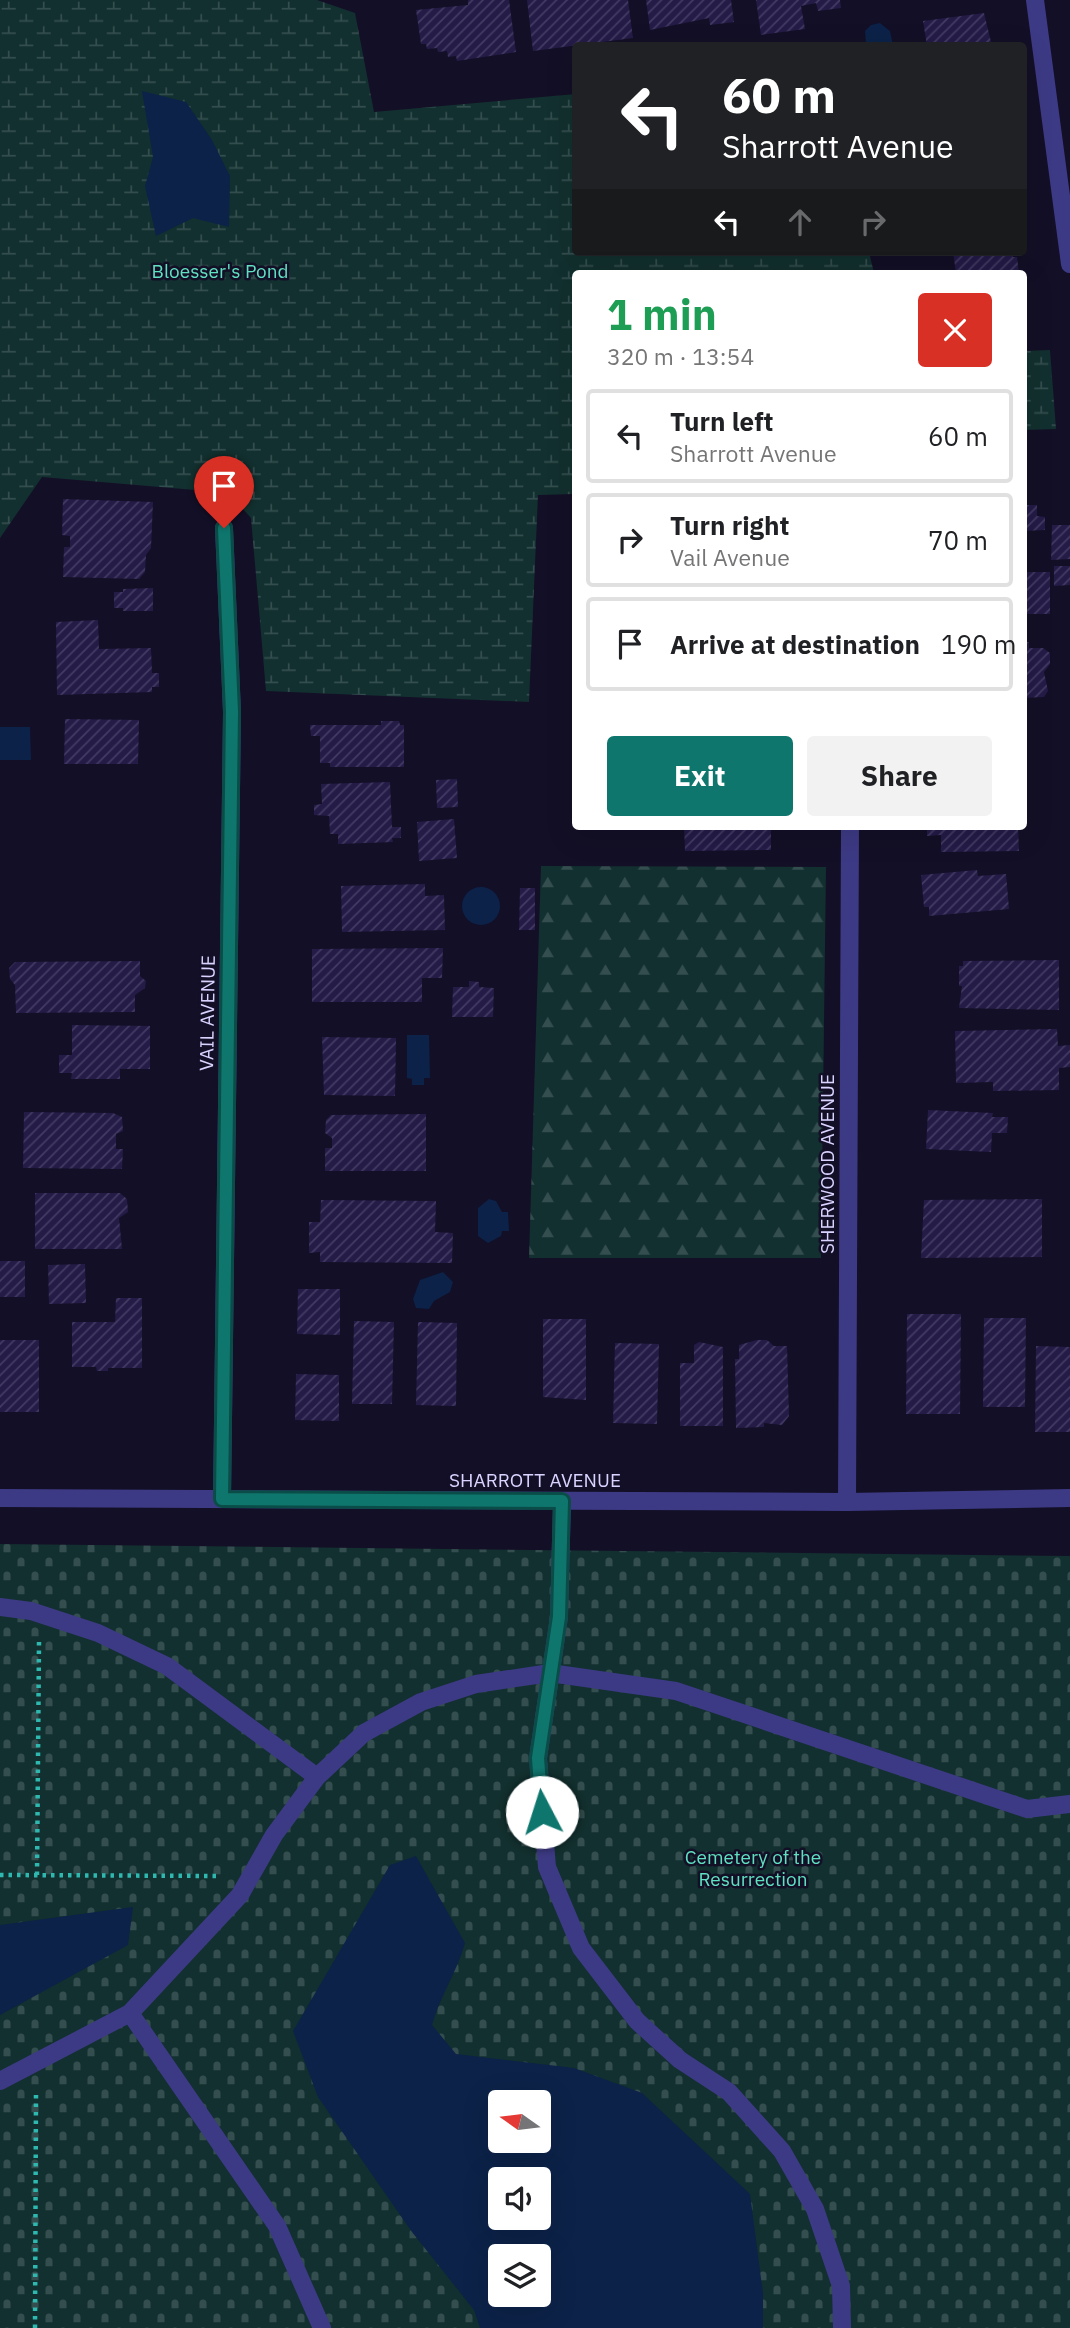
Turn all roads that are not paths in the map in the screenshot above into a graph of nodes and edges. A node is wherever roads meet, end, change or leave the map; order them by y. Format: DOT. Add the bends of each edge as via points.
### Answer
graph roads {
  1 [pos="1035,0"];
  2 [pos="1070,264"];
  3 [pos="224,528"];
  4 [pos="850,830"];
  5 [pos="0,1498"];
  6 [pos="1070,1498"];
  7 [pos="222,1499"];
  8 [pos="562,1501"];
  9 [pos="847,1502"];
  10 [pos="0,1607"];
  11 [pos="550,1673"];
  12 [pos="317,1777"];
  13 [pos="1070,1804"];
  14 [pos="131,2013"];
  15 [pos="0,2081"];
  16 [pos="322,2328"];
  17 [pos="842,2328"];
  1 -- 2 [label="street"];
  3 -- 7 [label="street, VAIL AVENUE" via="232,712"];
  4 -- 9 [label="street, SHERWOOD AVENUE"];
  5 -- 7 [label="street, SHARROTT AVENUE"];
  6 -- 9 [label="street, SHARROTT AVENUE"];
  7 -- 8 [label="street, SHARROTT AVENUE"];
  8 -- 9 [label="street, SHARROTT AVENUE"];
  8 -- 11 [label="street" via="559,1617"];
  10 -- 12 [label="street" via="32,1611 98,1633 167,1667"];
  11 -- 12 [label="street" via="477,1684 421,1702 364,1733"];
  11 -- 13 [label="street" via="676,1691 1027,1809"];
  11 -- 17 [label="street" via="538,1758 547,1867 581,1948 637,2021 680,2060 729,2092 782,2151 819,2222 841,2286"];
  12 -- 14 [label="street" via="274,1835 240,1895"];
  14 -- 15 [label="street"];
  14 -- 16 [label="street" via="277,2226"];
}
